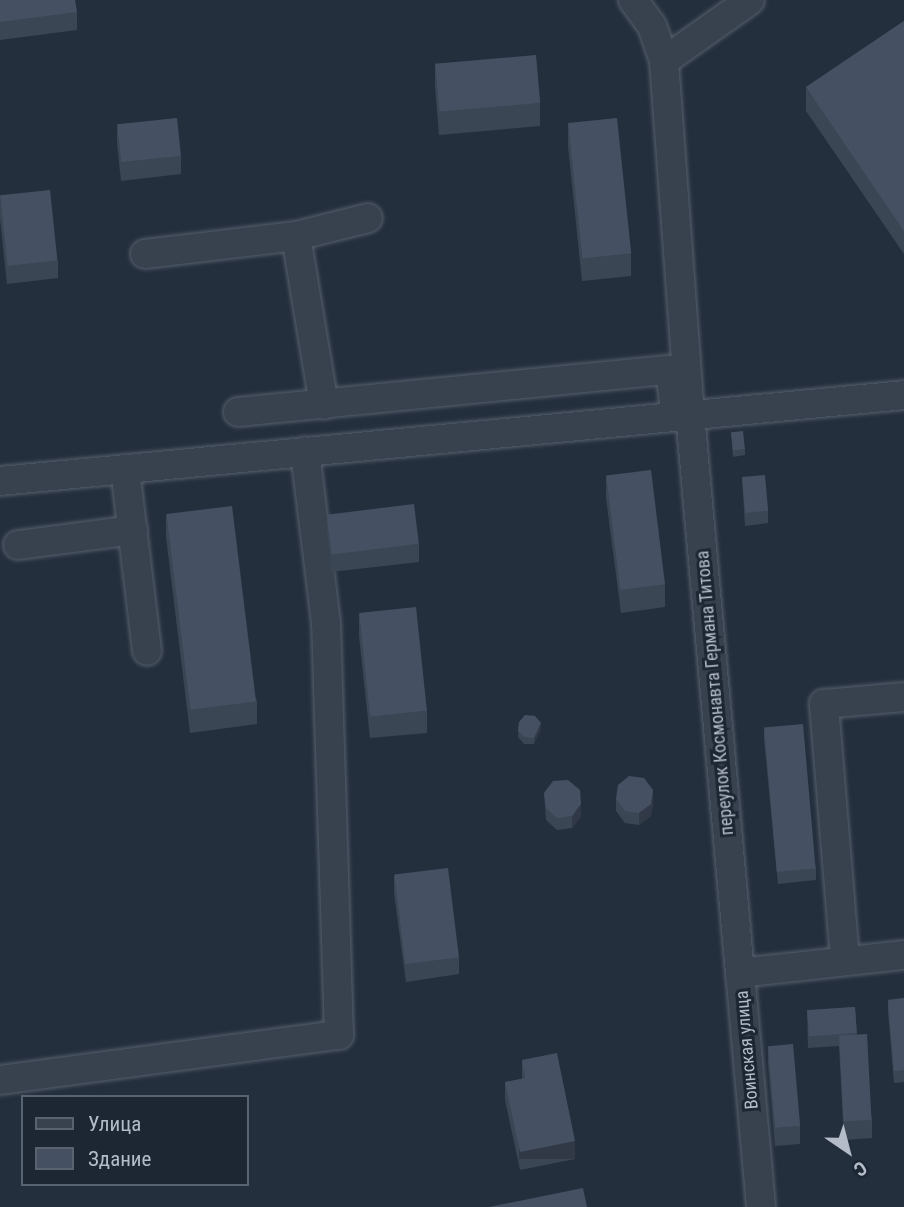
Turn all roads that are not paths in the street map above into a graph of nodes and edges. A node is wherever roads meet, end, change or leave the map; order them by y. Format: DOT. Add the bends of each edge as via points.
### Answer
graph roads {
  1 [pos="633,0"];
  2 [pos="750,0"];
  3 [pos="664,61"];
  4 [pos="368,218"];
  5 [pos="296,236"];
  6 [pos="145,254"];
  7 [pos="904,396"];
  8 [pos="324,405"];
  9 [pos="238,412"];
  10 [pos="682,414"];
  11 [pos="305,451"];
  12 [pos="125,469"];
  13 [pos="0,481"];
  14 [pos="133,530"];
  15 [pos="18,545"];
  16 [pos="147,651"];
  17 [pos="904,697"];
  18 [pos="904,955"];
  19 [pos="845,960"];
  20 [pos="740,973"];
  21 [pos="0,1080"];
  22 [pos="761,1207"];
  1 -- 3 [label="street" via="652,26"];
  2 -- 3 [label="street"];
  3 -- 10 [label="street"];
  4 -- 5 [label="street"];
  5 -- 6 [label="street"];
  5 -- 8 [label="street"];
  7 -- 10 [label="street"];
  8 -- 9 [label="street"];
  8 -- 10 [label="street" via="670,370"];
  10 -- 11 [label="street"];
  10 -- 20 [label="street, переулок Космонавта Германа Титова"];
  11 -- 12 [label="street"];
  11 -- 21 [label="street" via="326,623 339,1035"];
  12 -- 13 [label="street"];
  12 -- 14 [label="street"];
  14 -- 15 [label="street"];
  14 -- 16 [label="street"];
  17 -- 19 [label="street" via="824,704"];
  18 -- 19 [label="street, Воинская улица"];
  19 -- 20 [label="street, Воинская улица"];
  20 -- 22 [label="street, Воинская улица"];
}
